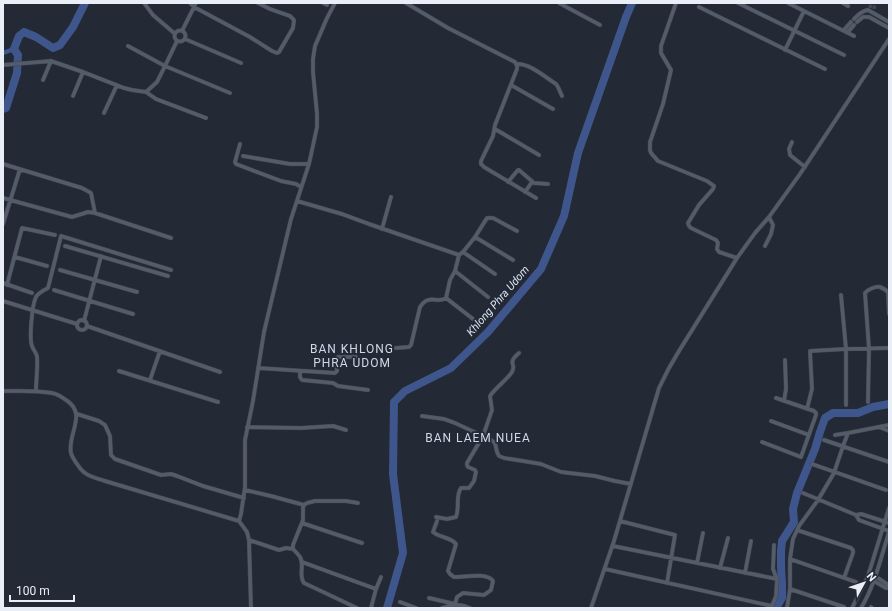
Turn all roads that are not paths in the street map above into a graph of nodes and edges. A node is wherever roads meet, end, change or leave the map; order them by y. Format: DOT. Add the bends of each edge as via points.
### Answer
graph roads {
  1 [pos="144,3"];
  2 [pos="190,3"];
  3 [pos="258,3"];
  4 [pos="336,3"];
  5 [pos="406,3"];
  6 [pos="559,3"];
  7 [pos="676,3"];
  8 [pos="738,3"];
  9 [pos="788,3"];
  10 [pos="843,3"];
  11 [pos="195,5"];
  12 [pos="848,6"];
  13 [pos="699,7"];
  14 [pos="872,10"];
  15 [pos="804,11"];
  16 [pos="870,18"];
  17 [pos="854,22"];
  18 [pos="889,22"];
  19 [pos="600,25"];
  20 [pos="889,28"];
  21 [pos="844,30"];
  22 [pos="182,31"];
  23 [pos="794,31"];
  24 [pos="848,32"];
  25 [pos="174,33"];
  26 [pos="854,36"];
  27 [pos="185,39"];
  28 [pos="889,39"];
  29 [pos="177,41"];
  30 [pos="128,46"];
  31 [pos="785,50"];
  32 [pos="844,55"];
  33 [pos="51,62"];
  34 [pos="241,63"];
  35 [pos="517,64"];
  36 [pos="3,65"];
  37 [pos="166,66"];
  38 [pos="825,69"];
  39 [pos="83,72"];
  40 [pos="43,80"];
  41 [pos="117,85"];
  42 [pos="511,85"];
  43 [pos="146,92"];
  44 [pos="230,94"];
  45 [pos="73,96"];
  46 [pos="562,96"];
  47 [pos="552,109"];
  48 [pos="104,113"];
  49 [pos="206,118"];
  50 [pos="494,129"];
  51 [pos="792,142"];
  52 [pos="240,144"];
  53 [pos="539,155"];
  54 [pos="243,156"];
  55 [pos="3,164"];
  56 [pos="308,164"];
  57 [pos="805,167"];
  58 [pos="20,169"];
  59 [pos="508,182"];
  60 [pos="532,182"];
  61 [pos="548,184"];
  62 [pos="301,187"];
  63 [pos="525,192"];
  64 [pos="3,198"];
  65 [pos="391,198"];
  66 [pos="536,198"];
  67 [pos="10,201"];
  68 [pos="297,201"];
  69 [pos="5,209"];
  70 [pos="95,213"];
  71 [pos="769,217"];
  72 [pos="3,224"];
  73 [pos="382,229"];
  74 [pos="517,231"];
  75 [pos="55,235"];
  76 [pos="475,237"];
  77 [pos="171,238"];
  78 [pos="65,246"];
  79 [pos="765,246"];
  80 [pos="463,252"];
  81 [pos="459,255"];
  82 [pos="101,256"];
  83 [pos="15,257"];
  84 [pos="737,258"];
  85 [pos="513,260"];
  86 [pos="47,266"];
  87 [pos="60,270"];
  88 [pos="171,270"];
  89 [pos="454,271"];
  90 [pos="495,274"];
  91 [pos="168,276"];
  92 [pos="95,280"];
  93 [pos="5,284"];
  94 [pos="54,290"];
  95 [pos="137,292"];
  96 [pos="32,293"];
  97 [pos="888,293"];
  98 [pos="841,295"];
  99 [pos="488,297"];
  100 [pos="446,298"];
  101 [pos="3,301"];
  102 [pos="89,301"];
  103 [pos="33,309"];
  104 [pos="133,314"];
  105 [pos="889,314"];
  106 [pos="473,319"];
  107 [pos="84,321"];
  108 [pos="77,324"];
  109 [pos="87,326"];
  110 [pos="396,348"];
  111 [pos="889,348"];
  112 [pos="846,349"];
  113 [pos="869,349"];
  114 [pos="160,351"];
  115 [pos="519,353"];
  116 [pos="356,357"];
  117 [pos="785,360"];
  118 [pos="258,368"];
  119 [pos="119,371"];
  120 [pos="300,371"];
  121 [pos="220,372"];
  122 [pos="150,380"];
  123 [pos="368,390"];
  124 [pos="3,391"];
  125 [pos="36,391"];
  126 [pos="776,398"];
  127 [pos="784,401"];
  128 [pos="218,402"];
  129 [pos="868,402"];
  130 [pos="846,406"];
  131 [pos="807,409"];
  132 [pos="77,414"];
  133 [pos="422,416"];
  134 [pos="772,421"];
  135 [pos="889,425"];
  136 [pos="247,427"];
  137 [pos="878,427"];
  138 [pos="346,430"];
  139 [pos="889,431"];
  140 [pos="848,433"];
  141 [pos="809,435"];
  142 [pos="835,435"];
  143 [pos="483,436"];
  144 [pos="824,440"];
  145 [pos="762,442"];
  146 [pos="843,446"];
  147 [pos="889,462"];
  148 [pos="812,464"];
  149 [pos="834,472"];
  150 [pos="631,484"];
  151 [pos="245,490"];
  152 [pos="886,490"];
  153 [pos="803,493"];
  154 [pos="244,498"];
  155 [pos="818,500"];
  156 [pos="358,503"];
  157 [pos="304,506"];
  158 [pos="889,508"];
  159 [pos="856,515"];
  160 [pos="620,521"];
  161 [pos="239,522"];
  162 [pos="302,522"];
  163 [pos="884,522"];
  164 [pos="889,523"];
  165 [pos="882,529"];
  166 [pos="797,530"];
  167 [pos="889,531"];
  168 [pos="703,532"];
  169 [pos="728,538"];
  170 [pos="250,540"];
  171 [pos="751,542"];
  172 [pos="362,543"];
  173 [pos="774,545"];
  174 [pos="613,546"];
  175 [pos="293,549"];
  176 [pos="671,558"];
  177 [pos="790,559"];
  178 [pos="302,562"];
  179 [pos="697,563"];
  180 [pos="720,568"];
  181 [pos="605,569"];
  182 [pos="869,572"];
  183 [pos="744,573"];
  184 [pos="875,576"];
  185 [pos="381,577"];
  186 [pos="844,578"];
  187 [pos="868,578"];
  188 [pos="776,579"];
  189 [pos="874,581"];
  190 [pos="856,582"];
  191 [pos="667,583"];
  192 [pos="889,588"];
  193 [pos="376,589"];
  194 [pos="790,589"];
  195 [pos="429,598"];
  196 [pos="400,602"];
  197 [pos="455,604"];
  198 [pos="844,607"];
  199 [pos="251,608"];
  200 [pos="357,608"];
  201 [pos="371,608"];
  202 [pos="416,608"];
  203 [pos="442,608"];
  204 [pos="470,608"];
  205 [pos="591,608"];
  206 [pos="787,608"];
  207 [pos="852,608"];
  208 [pos="860,608"];
  1 -- 25 [label="street"];
  2 -- 11 [label="street"];
  3 -- 11 [label="street" via="294,20 293,28 277,53"];
  4 -- 56 [label="street" via="315,46 313,72 317,127"];
  5 -- 35 [label="street"];
  6 -- 19 [label="street"];
  7 -- 84 [label="street" via="661,46 661,54 671,70 650,142 650,150 658,160 714,186 698,205 688,223 691,228 716,240 719,252"];
  8 -- 23 [label="street"];
  9 -- 15 [label="street"];
  10 -- 12 [label="street"];
  11 -- 22 [label="street"];
  13 -- 31 [label="street"];
  14 -- 16 [label="street"];
  14 -- 17 [label="street" via="859,14"];
  14 -- 18 [label="street"];
  15 -- 21 [label="street"];
  15 -- 23 [label="street"];
  16 -- 17 [label="street" via="863,16"];
  16 -- 20 [label="street"];
  17 -- 21 [label="street"];
  17 -- 24 [label="street"];
  21 -- 24 [label="street"];
  22 -- 25 [label="street"];
  22 -- 27 [label="street"];
  23 -- 31 [label="street"];
  23 -- 32 [label="street"];
  24 -- 26 [label="street"];
  25 -- 29 [label="street" via="174,39"];
  27 -- 29 [label="street"];
  27 -- 34 [label="street"];
  28 -- 57 [label="street"];
  29 -- 37 [label="street"];
  30 -- 37 [label="street"];
  31 -- 38 [label="street"];
  33 -- 36 [label="street"];
  33 -- 39 [label="street"];
  33 -- 40 [label="street"];
  35 -- 42 [label="street"];
  35 -- 46 [label="street" via="534,70 556,84"];
  37 -- 43 [label="street" via="157,82"];
  37 -- 44 [label="street"];
  39 -- 41 [label="street"];
  39 -- 45 [label="street"];
  41 -- 43 [label="street"];
  41 -- 48 [label="street"];
  42 -- 47 [label="street"];
  42 -- 50 [label="street"];
  43 -- 49 [label="street"];
  50 -- 53 [label="street"];
  50 -- 59 [label="street" via="481,164"];
  51 -- 57 [label="street" via="789,148 790,155"];
  52 -- 62 [label="street" via="236,164"];
  54 -- 56 [label="street" via="290,164"];
  55 -- 58 [label="street"];
  56 -- 62 [label="street"];
  57 -- 71 [label="street"];
  58 -- 67 [label="street"];
  58 -- 70 [label="street" via="91,193"];
  59 -- 60 [label="street" via="518,170"];
  59 -- 63 [label="street"];
  60 -- 61 [label="street"];
  60 -- 63 [label="street"];
  62 -- 68 [label="street"];
  63 -- 66 [label="street"];
  64 -- 67 [label="street"];
  65 -- 73 [label="street"];
  67 -- 69 [label="street"];
  67 -- 70 [label="street" via="72,217 88,212"];
  68 -- 73 [label="street"];
  68 -- 118 [label="street" via="264,332"];
  69 -- 72 [label="street"];
  70 -- 77 [label="street"];
  71 -- 79 [label="street" via="773,225"];
  71 -- 84 [label="street"];
  73 -- 81 [label="street"];
  74 -- 76 [label="street" via="489,217"];
  75 -- 83 [label="street" via="22,228"];
  76 -- 80 [label="street"];
  76 -- 85 [label="street"];
  78 -- 82 [label="street"];
  80 -- 81 [label="street"];
  80 -- 90 [label="street"];
  81 -- 89 [label="street"];
  82 -- 91 [label="street"];
  82 -- 92 [label="street"];
  83 -- 86 [label="street"];
  83 -- 93 [label="street"];
  84 -- 150 [label="street" via="659,388"];
  87 -- 92 [label="street"];
  88 -- 103 [label="street" via="61,236 48,288 36,298"];
  89 -- 99 [label="street"];
  89 -- 100 [label="street"];
  92 -- 95 [label="street"];
  92 -- 102 [label="street"];
  93 -- 96 [label="street"];
  94 -- 102 [label="street"];
  97 -- 105 [label="street"];
  97 -- 113 [label="street" via="879,287 865,292"];
  98 -- 112 [label="street"];
  100 -- 106 [label="street"];
  100 -- 110 [label="street" via="429,299 424,302 420,307 411,345"];
  101 -- 103 [label="street"];
  102 -- 104 [label="street"];
  102 -- 107 [label="street"];
  103 -- 108 [label="street"];
  103 -- 125 [label="street" via="31,343 37,357"];
  107 -- 108 [label="street"];
  107 -- 109 [label="street"];
  108 -- 109 [label="street" via="80,330"];
  109 -- 114 [label="street"];
  111 -- 113 [label="street"];
  112 -- 113 [label="street"];
  112 -- 130 [label="street"];
  112 -- 131 [label="street" via="810,351 812,389"];
  113 -- 129 [label="street"];
  114 -- 121 [label="street"];
  114 -- 122 [label="street"];
  115 -- 143 [label="street" via="512,359 512,371 490,396 492,410"];
  116 -- 120 [label="street" via="338,357 335,373"];
  117 -- 127 [label="street"];
  118 -- 120 [label="street"];
  118 -- 136 [label="street"];
  119 -- 122 [label="street"];
  120 -- 123 [label="street" via="302,380"];
  122 -- 128 [label="street"];
  124 -- 125 [label="street"];
  125 -- 132 [label="street" via="61,396 75,408"];
  126 -- 127 [label="street"];
  127 -- 131 [label="street"];
  131 -- 141 [label="street" via="816,413"];
  132 -- 154 [label="street" via="105,425 110,436 111,455 115,459"];
  132 -- 161 [label="street" via="71,452 76,464 85,473"];
  133 -- 143 [label="street" via="456,423"];
  134 -- 141 [label="street"];
  135 -- 137 [label="street"];
  136 -- 138 [label="street" via="333,426"];
  136 -- 151 [label="street"];
  137 -- 139 [label="street"];
  137 -- 140 [label="street"];
  140 -- 142 [label="street"];
  140 -- 146 [label="street"];
  141 -- 145 [label="street" via="802,456"];
  143 -- 150 [label="street" via="495,442 499,456 504,458 541,464 561,472"];
  143 -- 197 [label="street" via="467,463 468,467 476,470 476,474 469,488 461,488 458,493 457,515 437,519 433,532 456,544 448,571 450,574 454,577 485,576 493,582 491,590 484,595 463,593 457,597"];
  144 -- 146 [label="street"];
  146 -- 147 [label="street"];
  146 -- 149 [label="street"];
  148 -- 149 [label="street"];
  149 -- 152 [label="street"];
  149 -- 155 [label="street"];
  150 -- 160 [label="street"];
  151 -- 154 [label="street"];
  151 -- 157 [label="street"];
  153 -- 155 [label="street"];
  154 -- 161 [label="street"];
  155 -- 159 [label="street"];
  155 -- 166 [label="street"];
  156 -- 157 [label="street" via="315,501"];
  157 -- 162 [label="street"];
  158 -- 163 [label="street"];
  159 -- 163 [label="street" via="861,514"];
  159 -- 165 [label="street" via="859,520"];
  160 -- 174 [label="street"];
  160 -- 176 [label="street" via="675,535"];
  161 -- 170 [label="street"];
  162 -- 172 [label="street"];
  162 -- 175 [label="street"];
  163 -- 164 [label="street"];
  163 -- 165 [label="street"];
  165 -- 167 [label="street"];
  165 -- 182 [label="street"];
  166 -- 177 [label="street"];
  166 -- 186 [label="street" via="853,550"];
  167 -- 184 [label="street"];
  168 -- 179 [label="street"];
  169 -- 180 [label="street"];
  170 -- 175 [label="street" via="279,550"];
  170 -- 199 [label="street"];
  171 -- 183 [label="street"];
  173 -- 188 [label="street" via="773,569"];
  174 -- 176 [label="street"];
  174 -- 181 [label="street"];
  175 -- 178 [label="street" via="299,554"];
  176 -- 179 [label="street"];
  176 -- 191 [label="street"];
  177 -- 186 [label="street"];
  177 -- 194 [label="street"];
  178 -- 193 [label="street"];
  178 -- 200 [label="street" via="301,579 304,583"];
  179 -- 180 [label="street"];
  180 -- 183 [label="street"];
  181 -- 191 [label="street"];
  181 -- 205 [label="street"];
  182 -- 184 [label="street"];
  182 -- 187 [label="street"];
  183 -- 188 [label="street"];
  184 -- 189 [label="street"];
  184 -- 192 [label="street"];
  185 -- 193 [label="street"];
  186 -- 190 [label="street"];
  187 -- 189 [label="street"];
  187 -- 207 [label="street"];
  188 -- 191 [label="street" via="776,596 772,606"];
  189 -- 192 [label="street"];
  189 -- 208 [label="street"];
  193 -- 201 [label="street"];
  194 -- 198 [label="street"];
  194 -- 206 [label="street"];
  195 -- 197 [label="street"];
  196 -- 202 [label="street"];
  197 -- 203 [label="street"];
  197 -- 204 [label="street"];
}
